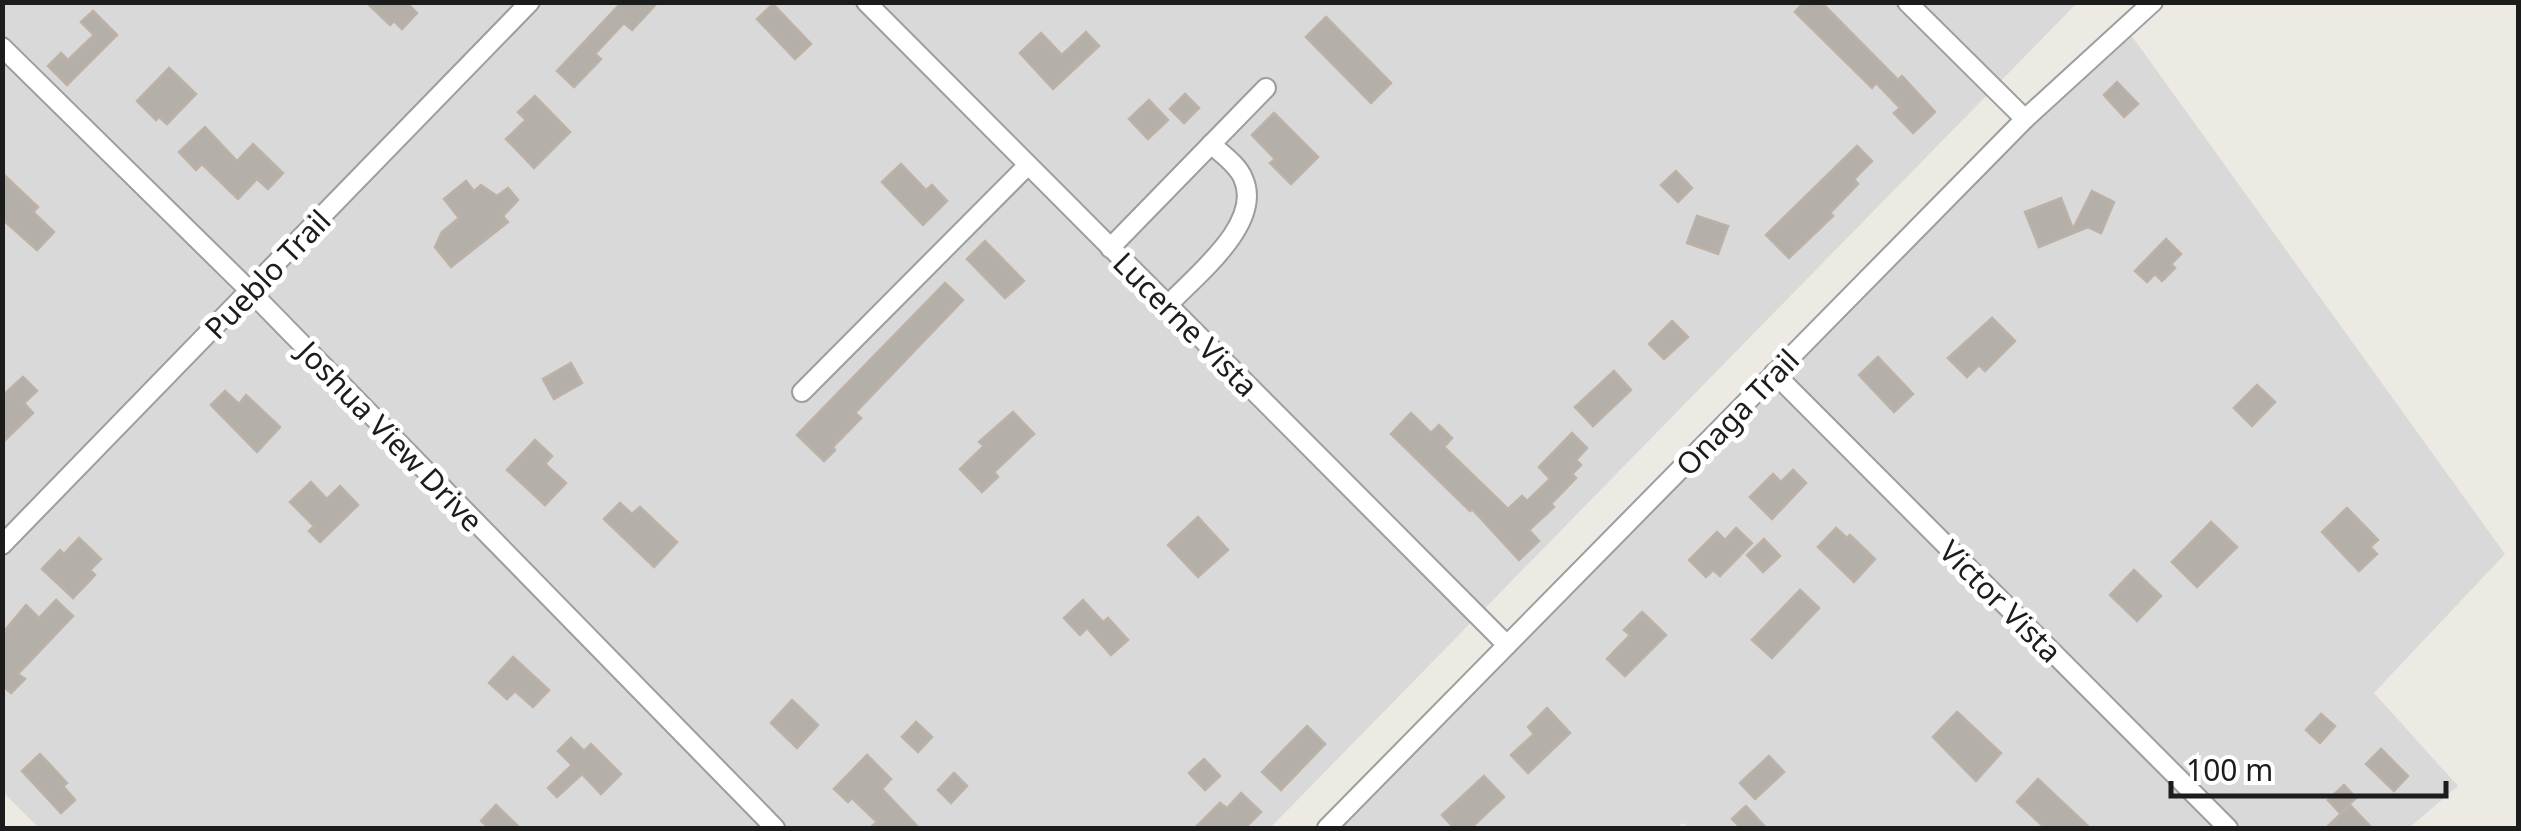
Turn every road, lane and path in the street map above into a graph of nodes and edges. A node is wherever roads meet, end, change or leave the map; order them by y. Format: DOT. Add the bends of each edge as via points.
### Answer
graph roads {
  1 [pos="530,2"];
  2 [pos="866,2"];
  3 [pos="1907,2"];
  4 [pos="2153,2"];
  5 [pos="2,48"];
  6 [pos="1266,88"];
  7 [pos="2025,119"];
  8 [pos="1212,144"];
  9 [pos="1028,165"];
  10 [pos="1110,248"];
  11 [pos="250,292"];
  12 [pos="1168,306"];
  13 [pos="1774,374"];
  14 [pos="802,392"];
  15 [pos="2,545"];
  16 [pos="1508,645"];
  17 [pos="775,828"];
  18 [pos="1327,828"];
  19 [pos="2228,828"];
  1 -- 11 [label="street, Pueblo Trail"];
  2 -- 9 [label="street, Lucerne Vista"];
  3 -- 7 [label="street"];
  4 -- 7 [label="street, Onaga Trail"];
  5 -- 11 [label="street, Joshua View Drive"];
  6 -- 8 [label="street"];
  7 -- 13 [label="street, Onaga Trail"];
  8 -- 10 [label="street"];
  8 -- 12 [label="street" via="1242,175 1250,198 1242,226"];
  9 -- 10 [label="street, Lucerne Vista"];
  9 -- 14 [label="street"];
  10 -- 12 [label="street, Lucerne Vista"];
  11 -- 15 [label="street, Pueblo Trail"];
  11 -- 17 [label="street, Joshua View Drive"];
  12 -- 16 [label="street, Lucerne Vista"];
  13 -- 16 [label="street, Onaga Trail"];
  13 -- 19 [label="street, Victor Vista"];
  16 -- 18 [label="street, Onaga Trail"];
}
